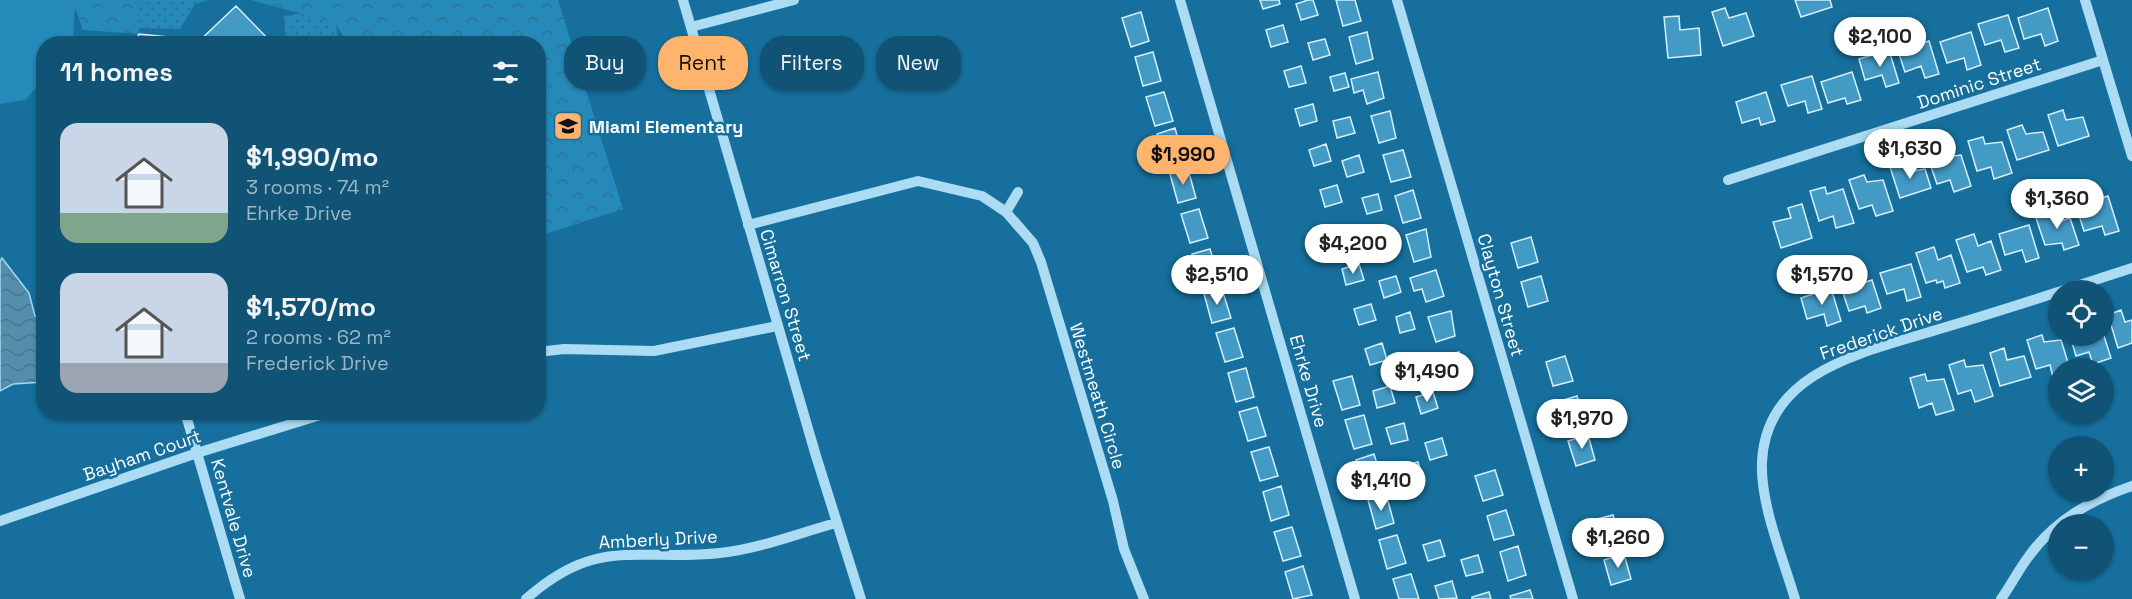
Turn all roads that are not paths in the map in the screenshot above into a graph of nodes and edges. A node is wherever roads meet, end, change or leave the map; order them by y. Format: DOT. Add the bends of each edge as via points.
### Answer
graph roads {
  1 [pos="683,0"];
  2 [pos="794,0"];
  3 [pos="1180,0"];
  4 [pos="1397,0"];
  5 [pos="2085,0"];
  6 [pos="691,27"];
  7 [pos="2103,60"];
  8 [pos="2132,156"];
  9 [pos="1728,180"];
  10 [pos="1018,192"];
  11 [pos="1006,212"];
  12 [pos="748,225"];
  13 [pos="2132,268"];
  14 [pos="2094,280"];
  15 [pos="2048,294"];
  16 [pos="777,326"];
  17 [pos="546,351"];
  18 [pos="187,420"];
  19 [pos="304,420"];
  20 [pos="197,453"];
  21 [pos="2132,486"];
  22 [pos="0,521"];
  23 [pos="836,523"];
  24 [pos="240,599"];
  25 [pos="526,599"];
  26 [pos="861,599"];
  27 [pos="1144,599"];
  28 [pos="1355,599"];
  29 [pos="1573,599"];
  30 [pos="1795,599"];
  31 [pos="2001,599"];
  1 -- 6 [label="street, Cimarron Street"];
  2 -- 6 [label="street"];
  3 -- 28 [label="street, Ehrke Drive"];
  4 -- 29 [label="street, Clayton Street"];
  5 -- 7 [label="street"];
  6 -- 12 [label="street, Cimarron Street"];
  7 -- 8 [label="street"];
  7 -- 9 [label="street, Dominic Street"];
  10 -- 11 [label="street"];
  11 -- 12 [label="street, Westmeath Circle" via="982,196 918,181"];
  11 -- 27 [label="street, Westmeath Circle" via="1033,243 1041,262 1125,549"];
  12 -- 16 [label="street, Cimarron Street"];
  13 -- 14 [label="street, Frederick Drive"];
  15 -- 30 [label="street, Frederick Drive" via="1842,360 1804,382 1785,400 1769,429 1762,477"];
  16 -- 17 [label="street" via="654,351"];
  16 -- 23 [label="street, Cimarron Street"];
  18 -- 20 [label="street, Kentvale Drive"];
  19 -- 20 [label="street, Bayham Court"];
  20 -- 22 [label="street, Bayham Court"];
  20 -- 24 [label="street, Kentvale Drive"];
  21 -- 31 [label="street" via="2083,506 2052,530 2029,555"];
  23 -- 25 [label="street, Amberly Drive" via="724,553 596,558 564,570"];
  23 -- 26 [label="street, Cimarron Street"];
}
